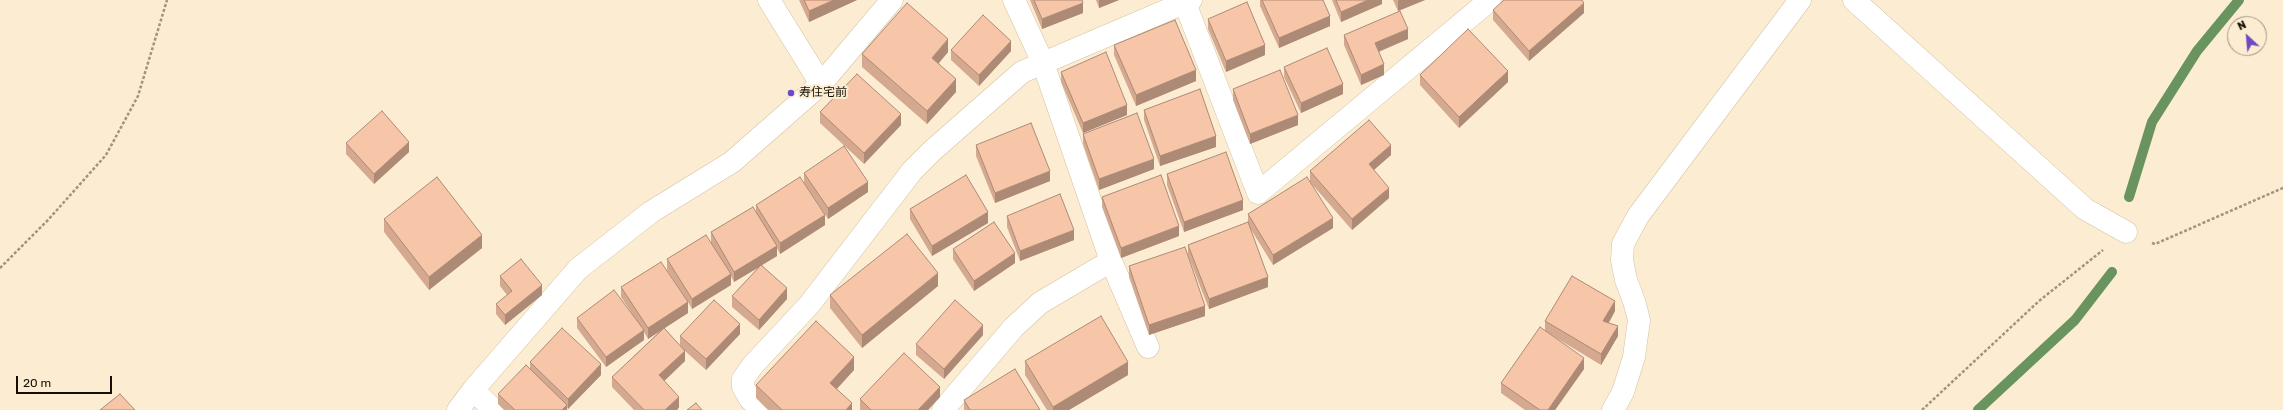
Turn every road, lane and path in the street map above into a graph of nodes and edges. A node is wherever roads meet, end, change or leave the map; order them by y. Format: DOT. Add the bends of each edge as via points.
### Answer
graph roads {
  1 [pos="167,0"];
  2 [pos="770,0"];
  3 [pos="892,0"];
  4 [pos="1014,0"];
  5 [pos="1490,0"];
  6 [pos="1800,0"];
  7 [pos="1854,0"];
  8 [pos="1188,1"];
  9 [pos="1043,63"];
  10 [pos="821,84"];
  11 [pos="2283,188"];
  12 [pos="2126,232"];
  13 [pos="1111,261"];
  14 [pos="0,268"];
  15 [pos="1148,347"];
  16 [pos="473,390"];
  17 [pos="458,410"];
  18 [pos="494,410"];
  19 [pos="762,410"];
  20 [pos="943,410"];
  21 [pos="1613,410"];
  22 [pos="1922,410"];
  1 -- 14 [label="path" via="138,96 106,155 48,220"];
  2 -- 10 [label="street"];
  3 -- 10 [label="street"];
  4 -- 9 [label="street"];
  5 -- 8 [label="street" via="1258,193"];
  6 -- 21 [label="street" via="1638,216 1623,244 1622,260 1626,280 1639,320 1634,357 1623,392"];
  7 -- 12 [label="street" via="2085,209"];
  8 -- 9 [label="street"];
  9 -- 13 [label="street"];
  9 -- 19 [label="street" via="1022,72 912,171 813,300 753,365 743,379 744,387 750,399"];
  10 -- 16 [label="street" via="732,162 651,212 578,269"];
  11 -- 12 [label="path" via="2155,244"];
  12 -- 22 [label="path" via="2039,301"];
  13 -- 15 [label="street"];
  13 -- 20 [label="street" via="1040,303 1014,327"];
  16 -- 17 [label="street"];
  16 -- 18 [label="street"];
}
